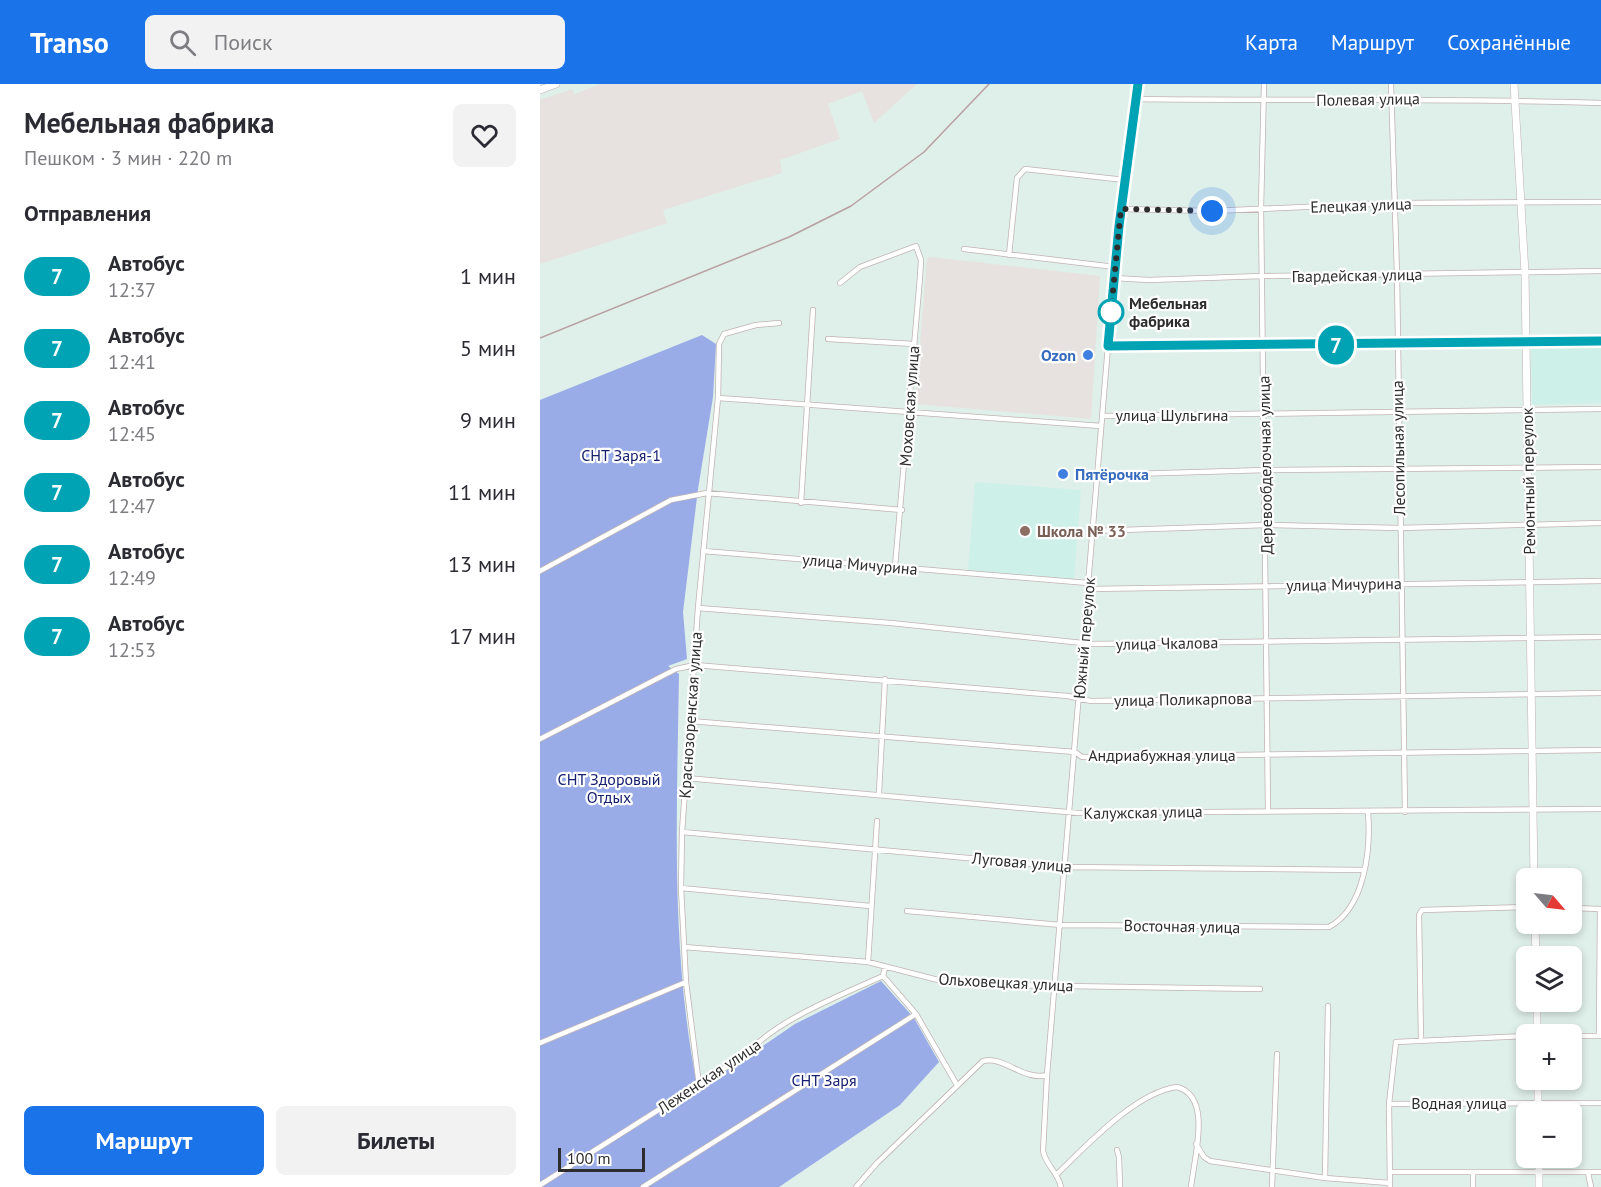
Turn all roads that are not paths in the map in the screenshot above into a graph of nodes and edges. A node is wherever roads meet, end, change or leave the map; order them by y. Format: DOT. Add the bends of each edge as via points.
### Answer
graph roads {
  1 [pos="556,84"];
  2 [pos="1137,84"];
  3 [pos="1264,84"];
  4 [pos="1391,84"];
  5 [pos="1514,84"];
  6 [pos="540,90"];
  7 [pos="1392,98"];
  8 [pos="1136,99"];
  9 [pos="1516,100"];
  10 [pos="1264,101"];
  11 [pos="1601,103"];
  12 [pos="1125,180"];
  13 [pos="1601,202"];
  14 [pos="1395,203"];
  15 [pos="1521,203"];
  16 [pos="1261,208"];
  17 [pos="1121,209"];
  18 [pos="964,249"];
  19 [pos="1009,255"];
  20 [pos="1115,267"];
  21 [pos="1601,271"];
  22 [pos="1525,273"];
  23 [pos="1397,274"];
  24 [pos="1262,276"];
  25 [pos="1114,278"];
  26 [pos="840,283"];
  27 [pos="813,310"];
  28 [pos="779,323"];
  29 [pos="828,339"];
  30 [pos="1601,341"];
  31 [pos="1525,342"];
  32 [pos="914,344"];
  33 [pos="1397,344"];
  34 [pos="1108,346"];
  35 [pos="1263,346"];
  36 [pos="718,398"];
  37 [pos="806,406"];
  38 [pos="1601,408"];
  39 [pos="1527,410"];
  40 [pos="909,413"];
  41 [pos="1398,413"];
  42 [pos="1264,415"];
  43 [pos="1102,416"];
  44 [pos="1101,426"];
  45 [pos="1601,467"];
  46 [pos="1529,469"];
  47 [pos="1266,470"];
  48 [pos="1398,470"];
  49 [pos="1098,475"];
  50 [pos="707,493"];
  51 [pos="801,503"];
  52 [pos="902,510"];
  53 [pos="1601,523"];
  54 [pos="1529,524"];
  55 [pos="1266,525"];
  56 [pos="1399,528"];
  57 [pos="1093,531"];
  58 [pos="703,551"];
  59 [pos="895,567"];
  60 [pos="540,571"];
  61 [pos="1601,580"];
  62 [pos="1529,581"];
  63 [pos="1401,583"];
  64 [pos="1266,585"];
  65 [pos="1088,586"];
  66 [pos="698,608"];
  67 [pos="1601,637"];
  68 [pos="1530,638"];
  69 [pos="1402,640"];
  70 [pos="1083,641"];
  71 [pos="1268,642"];
  72 [pos="695,665"];
  73 [pos="885,679"];
  74 [pos="1601,693"];
  75 [pos="1530,695"];
  76 [pos="1404,696"];
  77 [pos="1269,698"];
  78 [pos="1079,699"];
  79 [pos="690,721"];
  80 [pos="883,737"];
  81 [pos="540,740"];
  82 [pos="1601,750"];
  83 [pos="1531,751"];
  84 [pos="1075,752"];
  85 [pos="1406,753"];
  86 [pos="1268,754"];
  87 [pos="686,778"];
  88 [pos="879,793"];
  89 [pos="1601,809"];
  90 [pos="1268,810"];
  91 [pos="1532,810"];
  92 [pos="1070,812"];
  93 [pos="1368,812"];
  94 [pos="1405,812"];
  95 [pos="877,821"];
  96 [pos="682,832"];
  97 [pos="875,849"];
  98 [pos="1066,867"];
  99 [pos="1534,868"];
  100 [pos="1363,870"];
  101 [pos="681,888"];
  102 [pos="870,906"];
  103 [pos="1516,907"];
  104 [pos="1582,908"];
  105 [pos="1601,909"];
  106 [pos="906,911"];
  107 [pos="1061,925"];
  108 [pos="684,947"];
  109 [pos="868,962"];
  110 [pos="885,967"];
  111 [pos="883,976"];
  112 [pos="686,982"];
  113 [pos="1056,986"];
  114 [pos="1260,989"];
  115 [pos="1328,1006"];
  116 [pos="916,1014"];
  117 [pos="1516,1036"];
  118 [pos="1582,1036"];
  119 [pos="1600,1036"];
  120 [pos="1421,1040"];
  121 [pos="540,1043"];
  122 [pos="1277,1054"];
  123 [pos="1047,1075"];
  124 [pos="699,1085"];
  125 [pos="957,1085"];
  126 [pos="1516,1103"];
  127 [pos="1582,1103"];
  128 [pos="1601,1103"];
  129 [pos="1389,1104"];
  130 [pos="1196,1143"];
  131 [pos="1117,1150"];
  132 [pos="1539,1168"];
  133 [pos="1273,1170"];
  134 [pos="1390,1172"];
  135 [pos="1601,1172"];
  136 [pos="1473,1173"];
  137 [pos="1587,1173"];
  138 [pos="1057,1174"];
  139 [pos="1539,1174"];
  140 [pos="1325,1178"];
  141 [pos="540,1185"];
  142 [pos="1390,1185"];
  143 [pos="643,1187"];
  144 [pos="856,1187"];
  145 [pos="1061,1187"];
  146 [pos="1120,1187"];
  147 [pos="1191,1187"];
  148 [pos="1272,1187"];
  149 [pos="1473,1187"];
  150 [pos="1539,1187"];
  151 [pos="1591,1187"];
  1 -- 6 [label="main road"];
  2 -- 8 [label="main road, Южный переулок"];
  3 -- 10 [label="street, Деревообделочная улица"];
  4 -- 7 [label="street, Лесопильная улица"];
  5 -- 9 [label="main road, Ремонтный переулок"];
  7 -- 9 [label="street, Полевая улица"];
  7 -- 10 [label="street, Полевая улица"];
  7 -- 14 [label="street, Лесопильная улица"];
  8 -- 10 [label="street, Полевая улица"];
  8 -- 12 [label="main road, Южный переулок"];
  9 -- 11 [label="street, Полевая улица"];
  9 -- 15 [label="main road, Ремонтный переулок"];
  10 -- 16 [label="street, Деревообделочная улица"];
  12 -- 17 [label="main road, Южный переулок"];
  12 -- 19 [label="street" via="1025,169 1017,177"];
  13 -- 15 [label="street, Елецкая улица"];
  14 -- 15 [label="street, Елецкая улица"];
  14 -- 16 [label="street, Елецкая улица"];
  14 -- 23 [label="street, Лесопильная улица"];
  15 -- 22 [label="main road, Ремонтный переулок"];
  16 -- 17 [label="street, Елецкая улица" via="1163,212"];
  16 -- 24 [label="street, Деревообделочная улица"];
  17 -- 20 [label="main road, Южный переулок"];
  18 -- 19 [label="street"];
  19 -- 20 [label="street"];
  20 -- 25 [label="main road, Южный переулок"];
  21 -- 22 [label="street, Гвардейская улица"];
  22 -- 23 [label="street, Гвардейская улица"];
  22 -- 31 [label="main road, Ремонтный переулок"];
  23 -- 24 [label="street, Гвардейская улица"];
  23 -- 33 [label="street, Лесопильная улица"];
  24 -- 25 [label="street, Гвардейская улица"];
  24 -- 35 [label="street, Деревообделочная улица"];
  25 -- 34 [label="main road, Южный переулок"];
  26 -- 32 [label="street, Моховская улица" via="860,267 916,246 921,260"];
  27 -- 37 [label="street"];
  28 -- 36 [label="street, Краснозоренская улица" via="724,334 719,344"];
  29 -- 32 [label="street"];
  30 -- 31 [label="main road"];
  31 -- 33 [label="main road"];
  31 -- 39 [label="main road, Ремонтный переулок"];
  32 -- 40 [label="street, Моховская улица"];
  33 -- 35 [label="main road"];
  33 -- 41 [label="street, Лесопильная улица"];
  34 -- 35 [label="main road"];
  34 -- 43 [label="street, Южный переулок"];
  35 -- 42 [label="street, Деревообделочная улица"];
  36 -- 37 [label="street, улица Шульгина"];
  36 -- 50 [label="street, Краснозоренская улица"];
  37 -- 40 [label="street, улица Шульгина"];
  37 -- 51 [label="street"];
  38 -- 39 [label="street, улица Шульгина"];
  39 -- 41 [label="street, улица Шульгина"];
  39 -- 46 [label="main road, Ремонтный переулок"];
  40 -- 44 [label="street, улица Шульгина"];
  40 -- 52 [label="street, Моховская улица"];
  41 -- 42 [label="street, улица Шульгина"];
  41 -- 48 [label="street, Лесопильная улица"];
  42 -- 43 [label="street, улица Шульгина"];
  42 -- 47 [label="street, Деревообделочная улица"];
  43 -- 44 [label="street, Южный переулок"];
  44 -- 49 [label="street, Южный переулок"];
  45 -- 46 [label="street"];
  46 -- 48 [label="street"];
  46 -- 54 [label="main road, Ремонтный переулок"];
  47 -- 48 [label="street"];
  47 -- 49 [label="street"];
  47 -- 55 [label="street, Деревообделочная улица"];
  48 -- 56 [label="street, Лесопильная улица"];
  49 -- 57 [label="street, Южный переулок"];
  50 -- 51 [label="street"];
  50 -- 58 [label="street, Краснозоренская улица"];
  50 -- 60 [label="street" via="671,500"];
  51 -- 52 [label="street"];
  52 -- 59 [label="street, Моховская улица"];
  53 -- 54 [label="street"];
  54 -- 56 [label="street"];
  54 -- 62 [label="main road, Ремонтный переулок"];
  55 -- 56 [label="street"];
  55 -- 57 [label="street"];
  55 -- 64 [label="street, Деревообделочная улица"];
  56 -- 63 [label="street, Лесопильная улица"];
  57 -- 65 [label="street, Южный переулок"];
  58 -- 59 [label="street, улица Мичурина"];
  58 -- 66 [label="street, Краснозоренская улица"];
  59 -- 65 [label="street, улица Мичурина"];
  61 -- 62 [label="street, улица Мичурина"];
  62 -- 63 [label="street, улица Мичурина"];
  62 -- 68 [label="main road, Ремонтный переулок"];
  63 -- 64 [label="street, улица Мичурина"];
  63 -- 69 [label="street, Лесопильная улица"];
  64 -- 65 [label="street, улица Мичурина"];
  64 -- 71 [label="street, Деревообделочная улица"];
  65 -- 70 [label="street, Южный переулок"];
  66 -- 70 [label="street, улица Чкалова"];
  66 -- 72 [label="street, Краснозоренская улица"];
  67 -- 68 [label="street, улица Чкалова"];
  68 -- 69 [label="street, улица Чкалова"];
  68 -- 75 [label="main road, Ремонтный переулок"];
  69 -- 71 [label="street, улица Чкалова"];
  69 -- 76 [label="street, Лесопильная улица"];
  70 -- 71 [label="street, улица Чкалова"];
  70 -- 78 [label="street, Южный переулок"];
  71 -- 77 [label="street, Деревообделочная улица"];
  72 -- 73 [label="street, улица Поликарпова"];
  72 -- 79 [label="street, Краснозоренская улица"];
  72 -- 81 [label="street" via="676,669"];
  73 -- 78 [label="street, улица Поликарпова"];
  73 -- 80 [label="street"];
  74 -- 75 [label="street, улица Поликарпова"];
  75 -- 76 [label="street, улица Поликарпова"];
  75 -- 83 [label="main road, Ремонтный переулок"];
  76 -- 77 [label="street, улица Поликарпова"];
  76 -- 85 [label="street, Лесопильная улица"];
  77 -- 78 [label="street, улица Поликарпова"];
  77 -- 86 [label="street, Деревообделочная улица"];
  78 -- 84 [label="street, Южный переулок"];
  79 -- 80 [label="street, Андриабужная улица"];
  79 -- 87 [label="street, Краснозоренская улица"];
  80 -- 84 [label="street, Андриабужная улица"];
  80 -- 88 [label="street"];
  82 -- 83 [label="street, Андриабужная улица"];
  83 -- 85 [label="street, Андриабужная улица"];
  83 -- 91 [label="main road, Ремонтный переулок"];
  84 -- 86 [label="street, Андриабужная улица" via="1082,757"];
  84 -- 92 [label="street, Южный переулок"];
  85 -- 86 [label="street, Андриабужная улица"];
  85 -- 94 [label="street, Лесопильная улица"];
  86 -- 90 [label="street, Деревообделочная улица"];
  87 -- 88 [label="street, Калужская улица"];
  87 -- 96 [label="street, Краснозоренская улица"];
  88 -- 92 [label="street, Калужская улица"];
  89 -- 91 [label="street, Калужская улица"];
  90 -- 92 [label="street, Калужская улица"];
  90 -- 93 [label="street, Калужская улица"];
  91 -- 94 [label="street, Калужская улица"];
  91 -- 99 [label="main road, Ремонтный переулок"];
  92 -- 98 [label="street, Южный переулок"];
  93 -- 94 [label="street, Калужская улица"];
  93 -- 100 [label="street, Восточная улица" via="1370,828"];
  95 -- 97 [label="street"];
  96 -- 97 [label="street, Луговая улица"];
  96 -- 101 [label="street, Краснозоренская улица"];
  97 -- 98 [label="street, Луговая улица"];
  97 -- 102 [label="street"];
  98 -- 100 [label="street, Луговая улица"];
  98 -- 107 [label="street, Южный переулок"];
  100 -- 107 [label="street, Восточная улица" via="1359,894 1340,921 1329,927"];
  101 -- 102 [label="street"];
  101 -- 108 [label="street, Краснозоренская улица"];
  102 -- 109 [label="street"];
  103 -- 120 [label="street" via="1422,910"];
  104 -- 105 [label="street"];
  105 -- 119 [label="street"];
  106 -- 107 [label="street, Восточная улица"];
  107 -- 113 [label="street, Южный переулок"];
  108 -- 109 [label="street, Ольховецкая улица"];
  108 -- 112 [label="street, Краснозоренская улица"];
  109 -- 110 [label="street, Ольховецкая улица"];
  110 -- 111 [label="street"];
  110 -- 113 [label="street, Ольховецкая улица" via="938,980"];
  111 -- 116 [label="street"];
  111 -- 124 [label="street, Леженская улица" via="815,1007 756,1043 745,1055"];
  112 -- 121 [label="street"];
  112 -- 124 [label="street, Краснозоренская улица"];
  113 -- 114 [label="street, Ольховецкая улица"];
  113 -- 123 [label="street, Южный переулок"];
  115 -- 140 [label="street"];
  116 -- 125 [label="street"];
  116 -- 143 [label="street"];
  117 -- 120 [label="street"];
  118 -- 119 [label="street"];
  120 -- 129 [label="street" via="1396,1042"];
  122 -- 133 [label="street"];
  123 -- 125 [label="street" via="1032,1077 992,1059 983,1061"];
  123 -- 138 [label="street, Южный переулок" via="1043,1151 1046,1162"];
  124 -- 141 [label="street, Леженская улица"];
  125 -- 144 [label="street"];
  126 -- 129 [label="street, Водная улица"];
  127 -- 128 [label="street, Водная улица"];
  129 -- 134 [label="street"];
  130 -- 133 [label="street" via="1210,1161"];
  130 -- 138 [label="street" via="1198,1105 1192,1094 1177,1087 1160,1091 1113,1120"];
  130 -- 147 [label="street"];
  131 -- 146 [label="street"];
  132 -- 139 [label="main road"];
  133 -- 140 [label="street"];
  133 -- 148 [label="street"];
  134 -- 136 [label="street"];
  134 -- 142 [label="street"];
  135 -- 137 [label="street"];
  136 -- 139 [label="street"];
  136 -- 149 [label="street"];
  137 -- 139 [label="street"];
  137 -- 151 [label="street"];
  138 -- 145 [label="street, Южный переулок"];
  139 -- 150 [label="main road"];
  140 -- 142 [label="street"];
}
